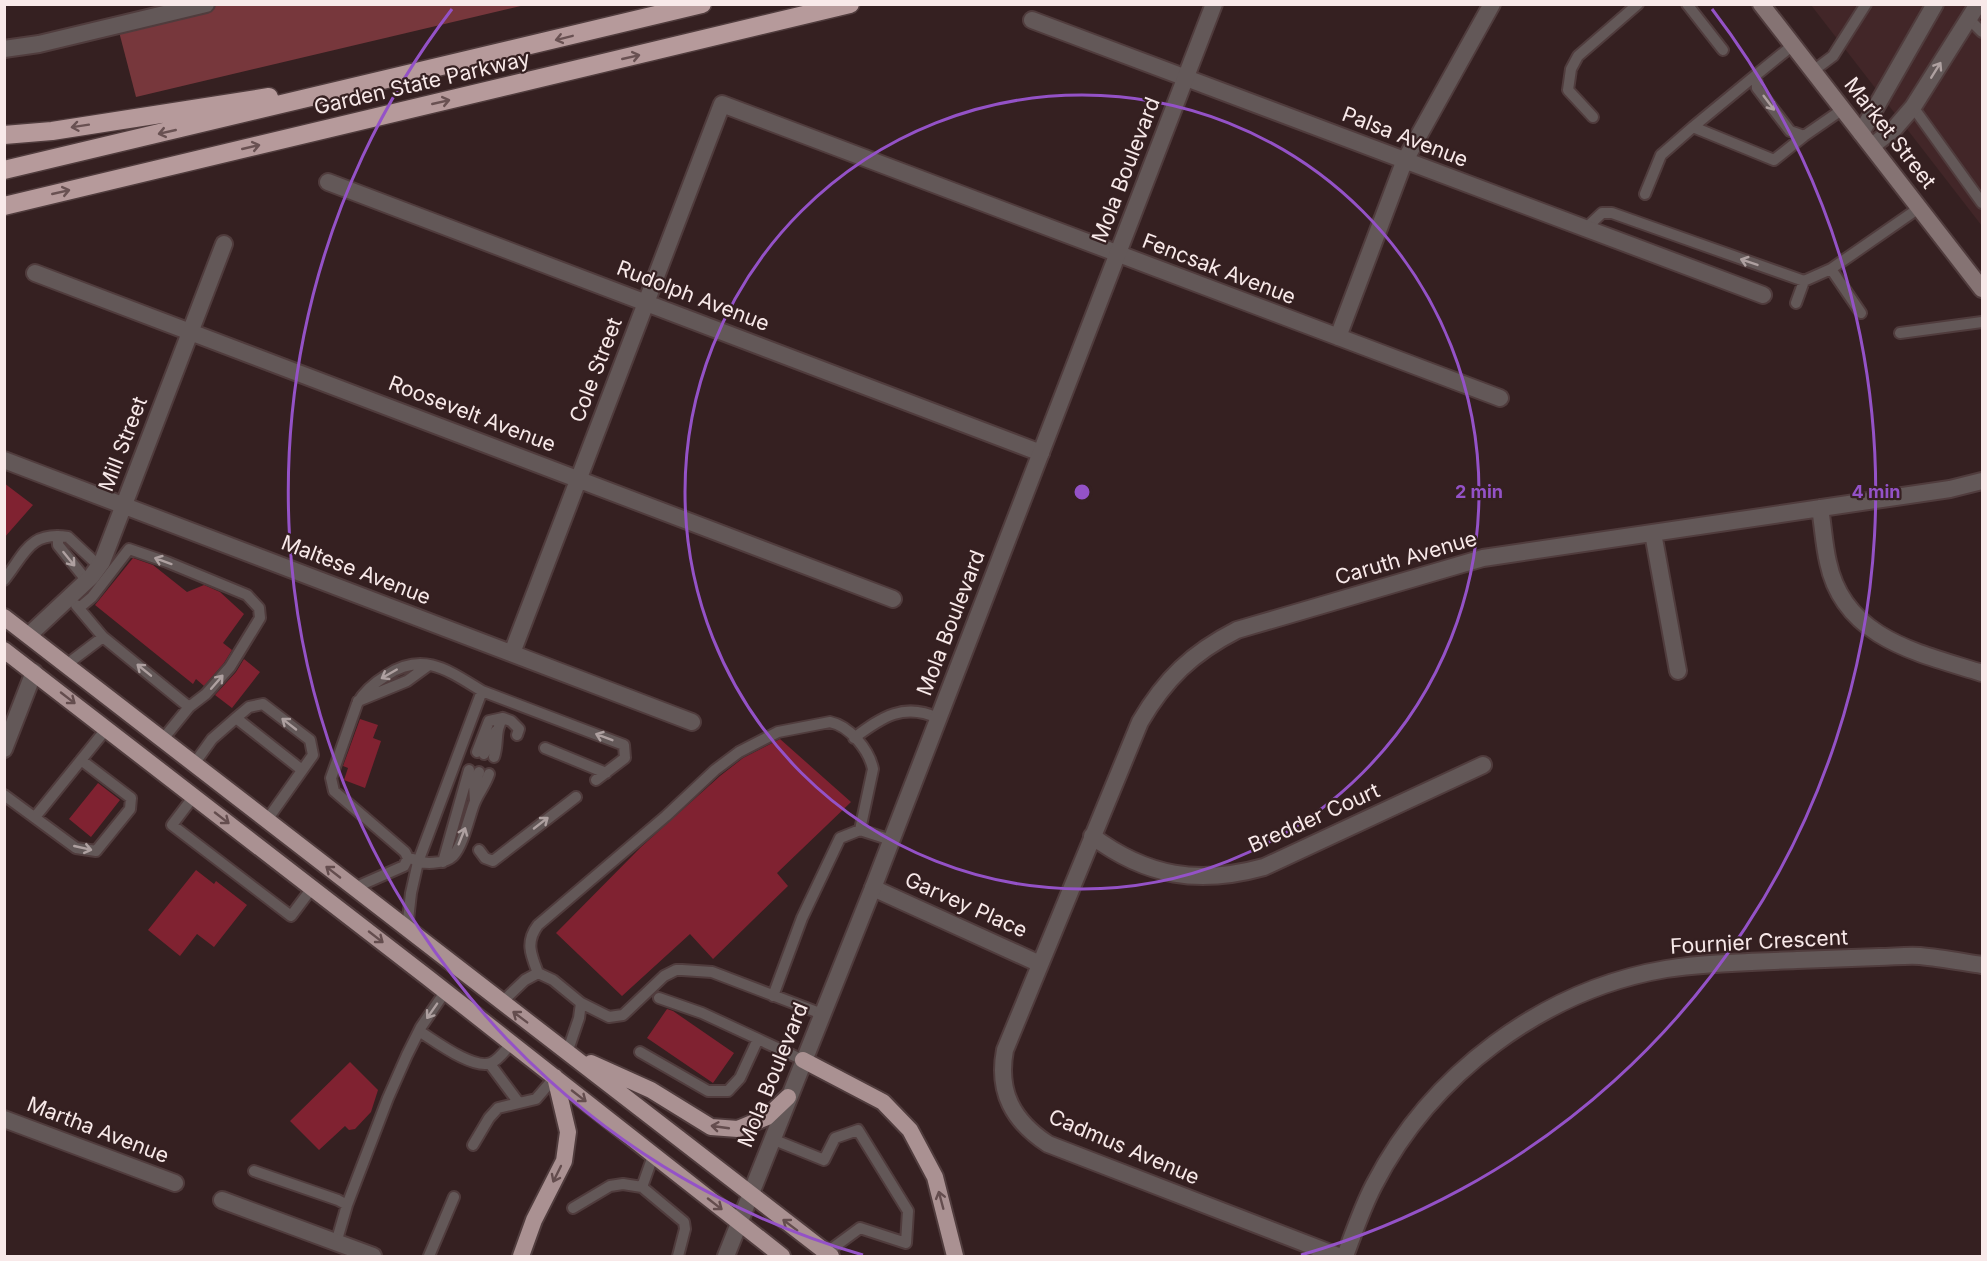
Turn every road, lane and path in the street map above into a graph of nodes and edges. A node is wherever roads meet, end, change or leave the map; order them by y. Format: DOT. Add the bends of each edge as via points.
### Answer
graph roads {
  1 [pos="206,4"];
  2 [pos="702,4"];
  3 [pos="850,4"];
  4 [pos="1214,4"];
  5 [pos="1492,4"];
  6 [pos="1638,4"];
  7 [pos="1687,4"];
  8 [pos="1761,4"];
  9 [pos="1866,4"];
  10 [pos="1935,4"];
  11 [pos="1973,12"];
  12 [pos="1032,20"];
  13 [pos="1983,32"];
  14 [pos="1793,45"];
  15 [pos="4,48"];
  16 [pos="1723,50"];
  17 [pos="1813,71"];
  18 [pos="408,75"];
  19 [pos="1756,75"];
  20 [pos="1186,77"];
  21 [pos="722,104"];
  22 [pos="1913,107"];
  23 [pos="1843,109"];
  24 [pos="1593,117"];
  25 [pos="1693,127"];
  26 [pos="4,135"];
  27 [pos="1804,136"];
  28 [pos="1867,140"];
  29 [pos="1404,162"];
  30 [pos="4,170"];
  31 [pos="328,182"];
  32 [pos="1645,194"];
  33 [pos="1983,203"];
  34 [pos="4,206"];
  35 [pos="1919,208"];
  36 [pos="1585,229"];
  37 [pos="224,244"];
  38 [pos="1117,255"];
  39 [pos="1831,269"];
  40 [pos="34,273"];
  41 [pos="1804,281"];
  42 [pos="1983,289"];
  43 [pos="1763,295"];
  44 [pos="646,302"];
  45 [pos="1796,303"];
  46 [pos="1861,313"];
  47 [pos="1983,322"];
  48 [pos="190,332"];
  49 [pos="1900,333"];
  50 [pos="1338,338"];
  51 [pos="1500,398"];
  52 [pos="1041,453"];
  53 [pos="4,460"];
  54 [pos="579,479"];
  55 [pos="1983,481"];
  56 [pos="124,506"];
  57 [pos="1820,508"];
  58 [pos="1653,532"];
  59 [pos="58,536"];
  60 [pos="110,542"];
  61 [pos="129,549"];
  62 [pos="99,566"];
  63 [pos="8,575"];
  64 [pos="87,581"];
  65 [pos="893,599"];
  66 [pos="74,603"];
  67 [pos="4,617"];
  68 [pos="28,635"];
  69 [pos="103,637"];
  70 [pos="4,650"];
  71 [pos="512,653"];
  72 [pos="66,664"];
  73 [pos="1678,671"];
  74 [pos="34,672"];
  75 [pos="1983,673"];
  76 [pos="482,691"];
  77 [pos="189,707"];
  78 [pos="237,718"];
  79 [pos="503,718"];
  80 [pos="938,718"];
  81 [pos="692,722"];
  82 [pos="107,729"];
  83 [pos="517,735"];
  84 [pos="854,738"];
  85 [pos="163,739"];
  86 [pos="6,744"];
  87 [pos="544,748"];
  88 [pos="81,760"];
  89 [pos="194,764"];
  90 [pos="1483,765"];
  91 [pos="302,770"];
  92 [pos="606,773"];
  93 [pos="596,780"];
  94 [pos="4,795"];
  95 [pos="194,796"];
  96 [pos="576,797"];
  97 [pos="35,817"];
  98 [pos="267,820"];
  99 [pos="860,830"];
  100 [pos="1092,836"];
  101 [pos="891,840"];
  102 [pos="479,850"];
  103 [pos="408,855"];
  104 [pos="418,862"];
  105 [pos="443,862"];
  106 [pos="312,888"];
  107 [pos="354,888"];
  108 [pos="873,888"];
  109 [pos="407,929"];
  110 [pos="1040,963"];
  111 [pos="1983,965"];
  112 [pos="538,973"];
  113 [pos="445,992"];
  114 [pos="773,996"];
  115 [pos="659,998"];
  116 [pos="501,1003"];
  117 [pos="581,1003"];
  118 [pos="822,1014"];
  119 [pos="419,1031"];
  120 [pos="758,1039"];
  121 [pos="512,1043"];
  122 [pos="640,1052"];
  123 [pos="567,1053"];
  124 [pos="803,1060"];
  125 [pos="490,1064"];
  126 [pos="555,1077"];
  127 [pos="788,1097"];
  128 [pos="519,1103"];
  129 [pos="4,1119"];
  130 [pos="772,1138"];
  131 [pos="473,1145"];
  132 [pos="653,1156"];
  133 [pos="254,1171"];
  134 [pos="175,1182"];
  135 [pos="642,1187"];
  136 [pos="749,1194"];
  137 [pos="454,1197"];
  138 [pos="222,1200"];
  139 [pos="347,1205"];
  140 [pos="573,1208"];
  141 [pos="738,1222"];
  142 [pos="336,1243"];
  143 [pos="829,1255"];
  144 [pos="373,1257"];
  145 [pos="429,1257"];
  146 [pos="521,1257"];
  147 [pos="678,1257"];
  148 [pos="726,1257"];
  149 [pos="782,1257"];
  150 [pos="955,1257"];
  151 [pos="1338,1257"];
  152 [pos="1345,1257"];
  1 -- 15 [label="street" via="39,44"];
  2 -- 18 [label="highway, Garden State Parkway, one-way"];
  34 -- 3 [label="highway, Garden State Parkway, one-way"];
  4 -- 20 [label="street, Mola Boulevard"];
  5 -- 29 [label="street"];
  6 -- 24 [label="lane" via="1578,56 1571,69 1568,90"];
  7 -- 16 [label="lane"];
  8 -- 14 [label="main road, Market Street"];
  9 -- 17 [label="lane" via="1833,56"];
  10 -- 28 [label="street"];
  11 -- 13 [label="lane"];
  22 -- 11 [label="street, one-way"];
  12 -- 20 [label="street, Palsa Avenue"];
  14 -- 17 [label="main road, Market Street"];
  14 -- 19 [label="lane"];
  17 -- 23 [label="main road, Market Street"];
  18 -- 26 [label="highway, one-way" via="52,131"];
  18 -- 30 [label="highway, Garden State Parkway, one-way"];
  19 -- 25 [label="lane"];
  19 -- 27 [label="lane, one-way" via="1757,88 1790,131"];
  20 -- 29 [label="street, Palsa Avenue"];
  20 -- 38 [label="street, Mola Boulevard"];
  21 -- 38 [label="street, Fencsak Avenue"];
  21 -- 44 [label="street, Cole Street"];
  22 -- 28 [label="street" via="1893,129"];
  22 -- 33 [label="lane"];
  23 -- 27 [label="lane"];
  23 -- 28 [label="main road, Market Street"];
  25 -- 27 [label="lane" via="1773,160"];
  25 -- 32 [label="lane" via="1661,155"];
  28 -- 35 [label="main road, Market Street"];
  29 -- 36 [label="street, Palsa Avenue"];
  29 -- 50 [label="street"];
  31 -- 44 [label="street, Rudolph Avenue"];
  35 -- 39 [label="lane"];
  35 -- 42 [label="main road, Market Street"];
  41 -- 36 [label="lane, one-way" via="1612,213 1602,213"];
  36 -- 43 [label="street, Palsa Avenue"];
  37 -- 48 [label="street, Mill Street"];
  38 -- 50 [label="street, Fencsak Avenue"];
  38 -- 52 [label="street, Mola Boulevard"];
  39 -- 41 [label="lane"];
  39 -- 46 [label="lane"];
  40 -- 48 [label="street, Roosevelt Avenue"];
  41 -- 45 [label="lane"];
  44 -- 52 [label="street, Rudolph Avenue"];
  44 -- 54 [label="street, Cole Street"];
  47 -- 49 [label="lane"];
  48 -- 54 [label="street, Roosevelt Avenue"];
  48 -- 56 [label="street, Mill Street"];
  50 -- 51 [label="street, Fencsak Avenue"];
  52 -- 80 [label="street, Mola Boulevard"];
  53 -- 56 [label="street, Maltese Avenue"];
  54 -- 65 [label="street, Roosevelt Avenue"];
  54 -- 71 [label="street, Cole Street"];
  55 -- 57 [label="street, Caruth Avenue"];
  56 -- 60 [label="street, Mill Street"];
  56 -- 71 [label="street, Maltese Avenue"];
  57 -- 58 [label="street, Caruth Avenue"];
  57 -- 75 [label="street" via="1828,564 1836,586 1864,624 1899,646"];
  58 -- 73 [label="street"];
  58 -- 100 [label="street, Caruth Avenue" via="1483,558 1237,630 1214,642 1177,671 1153,699"];
  59 -- 62 [label="lane" via="68,537"];
  59 -- 63 [label="lane" via="33,542"];
  59 -- 64 [label="lane, one-way" via="58,545"];
  60 -- 61 [label="lane"];
  60 -- 62 [label="street, Mill Street"];
  61 -- 66 [label="lane" via="98,589"];
  77 -- 61 [label="lane, one-way" via="230,667 260,618 259,608 247,595"];
  62 -- 64 [label="street, Mill Street"];
  64 -- 66 [label="street, Mill Street"];
  66 -- 68 [label="street, Mill Street"];
  66 -- 69 [label="lane"];
  67 -- 68 [label="highway"];
  68 -- 72 [label="highway"];
  69 -- 72 [label="lane"];
  77 -- 69 [label="lane, one-way"];
  70 -- 74 [label="highway"];
  71 -- 81 [label="street, Maltese Avenue"];
  72 -- 85 [label="highway"];
  74 -- 82 [label="highway, one-way"];
  74 -- 86 [label="street"];
  92 -- 76 [label="lane, one-way" via="625,758 624,745"];
  76 -- 103 [label="lane, one-way" via="445,669 411,664 375,683 358,701 331,778 334,791"];
  76 -- 104 [label="lane"];
  77 -- 85 [label="lane"];
  78 -- 89 [label="lane" via="213,739"];
  78 -- 91 [label="lane"];
  91 -- 78 [label="lane, one-way" via="313,755 310,740 263,704 249,707"];
  79 -- 79 [label="lane" via="489,721 485,754 496,731"];
  79 -- 83 [label="lane" via="519,729"];
  80 -- 84 [label="lane" via="904,711 874,723"];
  80 -- 101 [label="street, Mola Boulevard"];
  82 -- 88 [label="lane"];
  82 -- 95 [label="highway"];
  84 -- 99 [label="lane" via="866,750 873,769"];
  84 -- 112 [label="lane" via="841,725 830,722 795,727 761,740 725,762 538,925 529,944"];
  85 -- 89 [label="highway"];
  87 -- 92 [label="lane"];
  88 -- 97 [label="lane"];
  97 -- 88 [label="lane, one-way" via="76,848 96,851 130,809 131,798"];
  89 -- 98 [label="highway"];
  90 -- 100 [label="street, Bredder Court" via="1264,867 1238,874 1208,878 1155,870 1132,862"];
  91 -- 98 [label="lane"];
  92 -- 93 [label="lane"];
  94 -- 97 [label="lane"];
  95 -- 106 [label="highway, one-way"];
  95 -- 106 [label="lane" via="172,825 291,916"];
  102 -- 96 [label="lane, one-way" via="492,861"];
  107 -- 98 [label="highway, one-way"];
  99 -- 101 [label="lane"];
  99 -- 114 [label="lane" via="840,838 802,918"];
  100 -- 110 [label="street, Caruth Avenue"];
  101 -- 108 [label="street, Mola Boulevard"];
  103 -- 104 [label="lane"];
  103 -- 107 [label="lane" via="404,866"];
  104 -- 105 [label="lane"];
  104 -- 109 [label="lane"];
  105 -- 105 [label="lane, one-way" via="454,856 475,801 474,784 479,772"];
  106 -- 113 [label="highway, one-way"];
  107 -- 109 [label="highway"];
  108 -- 110 [label="street, Garvey Place"];
  108 -- 118 [label="street, Mola Boulevard"];
  109 -- 116 [label="highway"];
  110 -- 151 [label="street, Cadmus Avenue" via="1003,1060 1007,1098 1031,1133 1048,1144"];
  111 -- 152 [label="street, Fournier Crescent" via="1918,956 1708,963 1665,969 1589,991 1513,1031 1446,1086 1396,1147 1374,1184"];
  112 -- 116 [label="lane"];
  112 -- 117 [label="lane"];
  113 -- 119 [label="lane, one-way"];
  113 -- 121 [label="highway"];
  114 -- 117 [label="lane" via="712,972 676,970 664,976 623,1015 609,1017"];
  114 -- 118 [label="lane"];
  115 -- 120 [label="lane"];
  123 -- 116 [label="highway, one-way"];
  117 -- 123 [label="lane"];
  118 -- 124 [label="street, Mola Boulevard"];
  119 -- 125 [label="lane" via="468,1061"];
  119 -- 139 [label="lane" via="388,1098"];
  120 -- 122 [label="lane" via="740,1078 728,1091 708,1091"];
  120 -- 124 [label="lane"];
  121 -- 125 [label="lane"];
  121 -- 126 [label="highway"];
  127 -- 123 [label="highway, one-way" via="767,1117 738,1129 711,1126 651,1090"];
  123 -- 136 [label="highway"];
  124 -- 127 [label="street, Mola Boulevard"];
  150 -- 124 [label="highway, one-way" via="935,1177 910,1130 883,1102"];
  125 -- 128 [label="lane"];
  126 -- 128 [label="lane" via="536,1099"];
  126 -- 132 [label="highway, one-way"];
  126 -- 146 [label="highway, one-way" via="568,1132 564,1161 534,1220"];
  127 -- 130 [label="street, Mola Boulevard"];
  128 -- 131 [label="lane" via="498,1108"];
  129 -- 134 [label="street, Martha Avenue"];
  130 -- 136 [label="street, Mola Boulevard"];
  130 -- 143 [label="lane" via="824,1160 835,1138 858,1130 908,1211 906,1243 860,1227"];
  132 -- 135 [label="lane"];
  132 -- 141 [label="highway, one-way"];
  133 -- 139 [label="lane"];
  135 -- 140 [label="lane" via="610,1186"];
  135 -- 147 [label="lane" via="684,1222"];
  136 -- 141 [label="street, Mola Boulevard"];
  143 -- 136 [label="highway, one-way"];
  137 -- 145 [label="lane"];
  138 -- 142 [label="street"];
  139 -- 142 [label="lane"];
  141 -- 148 [label="street, Mola Boulevard"];
  141 -- 149 [label="highway"];
  142 -- 144 [label="street"];
}
